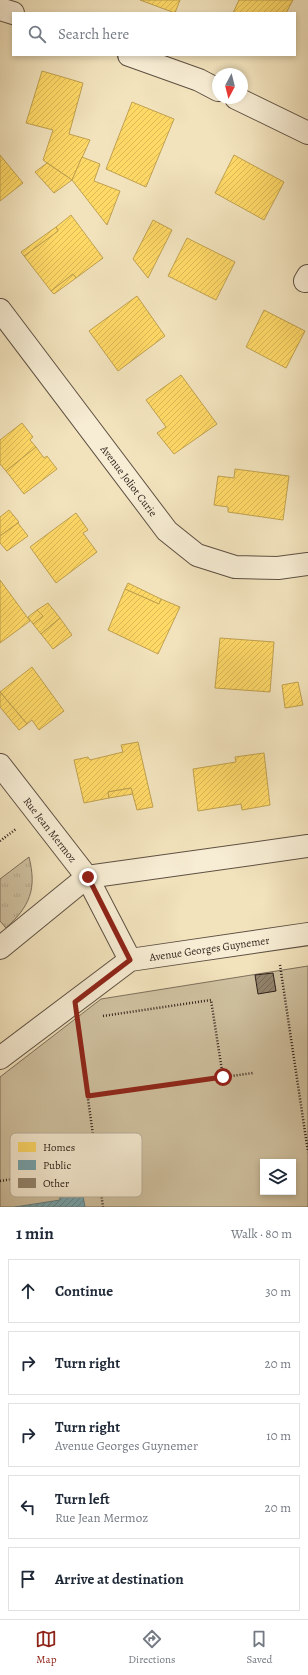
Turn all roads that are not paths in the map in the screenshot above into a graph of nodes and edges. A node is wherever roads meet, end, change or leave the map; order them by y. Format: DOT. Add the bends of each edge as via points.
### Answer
graph roads {
  1 [pos="0,9"];
  2 [pos="12,13"];
  3 [pos="132,56"];
  4 [pos="212,87"];
  5 [pos="248,104"];
  6 [pos="308,133"];
  7 [pos="0,310"];
  8 [pos="308,564"];
  9 [pos="0,765"];
  10 [pos="308,846"];
  11 [pos="88,877"];
  12 [pos="308,934"];
  13 [pos="0,948"];
  14 [pos="130,960"];
  15 [pos="0,1058"];
  1 -- 2 [label="street"];
  3 -- 4 [label="street"];
  5 -- 6 [label="street"];
  7 -- 8 [label="street, Avenue Joliot Curie" via="167,531 197,555 234,567 278,568"];
  9 -- 11 [label="street, Rue Jean Mermoz"];
  10 -- 11 [label="street"];
  11 -- 13 [label="street"];
  11 -- 14 [label="street, Rue Jean Mermoz"];
  12 -- 14 [label="street, Avenue Georges Guynemer"];
  14 -- 15 [label="street, Avenue Georges Guynemer"];
}
